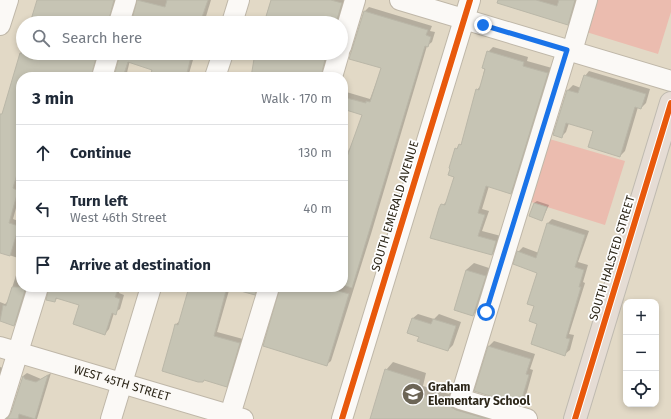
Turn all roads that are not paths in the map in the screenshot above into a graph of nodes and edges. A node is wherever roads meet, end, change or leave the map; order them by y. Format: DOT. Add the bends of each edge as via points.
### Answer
graph roads {
  1 [pos="8,0"];
  2 [pos="126,0"];
  3 [pos="239,0"];
  4 [pos="355,0"];
  5 [pos="400,0"];
  6 [pos="470,0"];
  7 [pos="588,0"];
  8 [pos="121,16"];
  9 [pos="234,16"];
  10 [pos="464,19"];
  11 [pos="348,24"];
  12 [pos="0,25"];
  13 [pos="570,50"];
  14 [pos="107,60"];
  15 [pos="220,60"];
  16 [pos="337,60"];
  17 [pos="103,72"];
  18 [pos="216,72"];
  19 [pos="333,72"];
  20 [pos="671,80"];
  21 [pos="671,103"];
  22 [pos="36,292"];
  23 [pos="149,292"];
  24 [pos="268,292"];
  25 [pos="9,350"];
  26 [pos="122,383"];
  27 [pos="0,410"];
  28 [pos="237,417"];
  29 [pos="111,419"];
  30 [pos="342,419"];
  31 [pos="527,419"];
  32 [pos="575,419"];
  1 -- 12 [label="street"];
  2 -- 8 [label="street"];
  3 -- 9 [label="street"];
  4 -- 11 [label="street"];
  5 -- 10 [label="street"];
  6 -- 10 [label="street, SOUTH EMERALD AVENUE"];
  7 -- 13 [label="street"];
  10 -- 13 [label="street"];
  10 -- 30 [label="street, SOUTH EMERALD AVENUE"];
  13 -- 20 [label="street"];
  13 -- 31 [label="street" via="460,399"];
  14 -- 17 [label="street"];
  15 -- 18 [label="street"];
  16 -- 19 [label="street"];
  21 -- 32 [label="main road, SOUTH HALSTED STREET"];
  22 -- 25 [label="street"];
  23 -- 26 [label="street"];
  24 -- 28 [label="street"];
  25 -- 26 [label="street, WEST 45TH STREET"];
  25 -- 27 [label="street"];
  26 -- 28 [label="street, WEST 45TH STREET"];
  26 -- 29 [label="street"];
}
